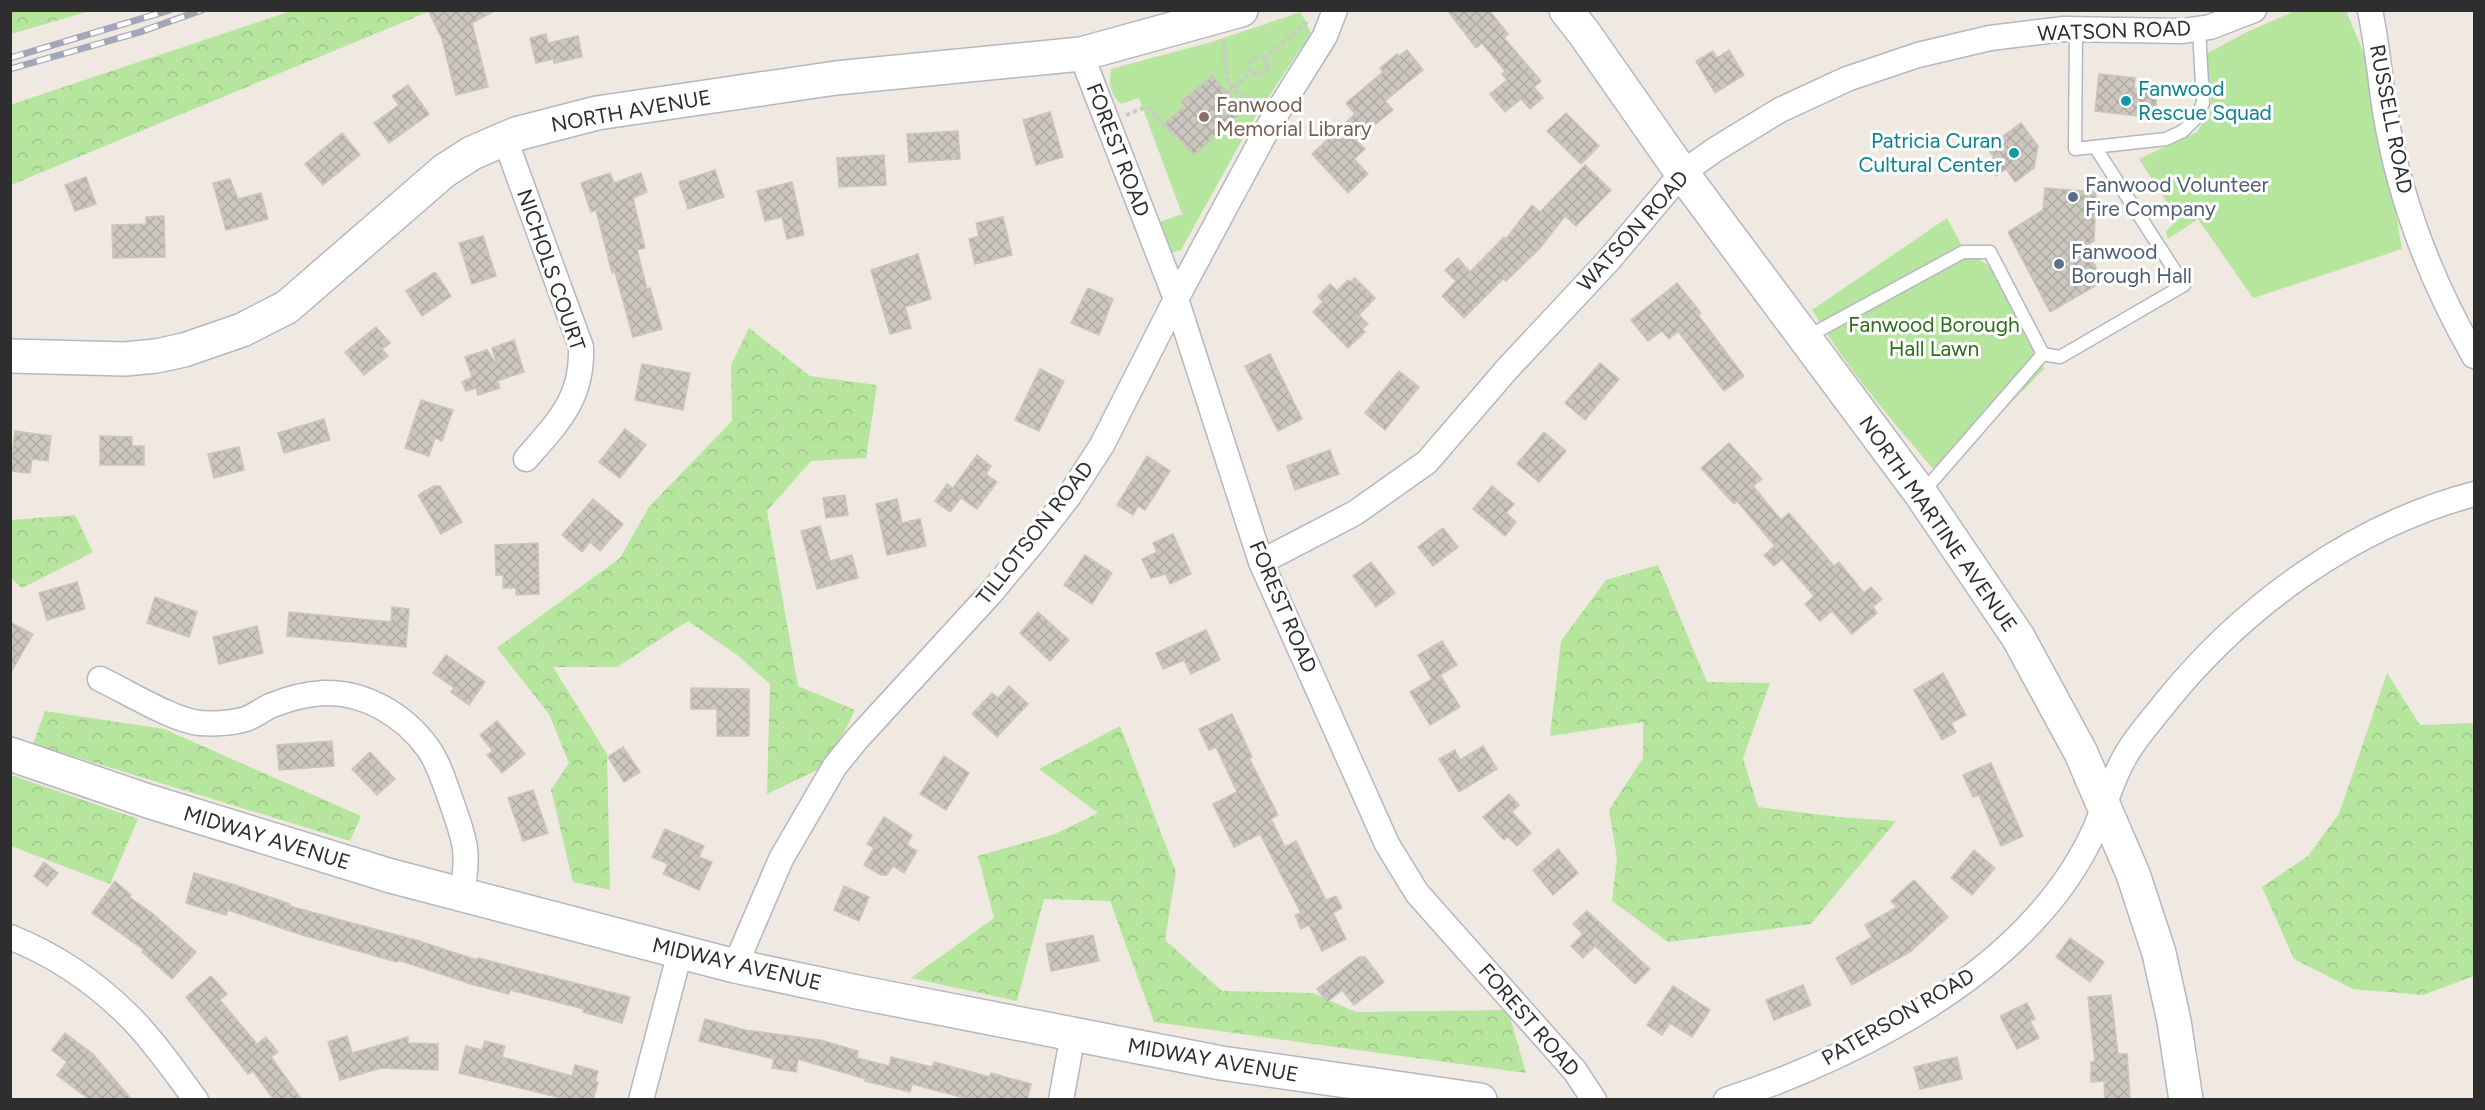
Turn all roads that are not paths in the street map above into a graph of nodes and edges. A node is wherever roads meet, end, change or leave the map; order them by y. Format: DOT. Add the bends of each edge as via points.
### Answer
graph roads {
  1 [pos="1335,10"];
  2 [pos="1566,10"];
  3 [pos="2254,10"];
  4 [pos="2370,10"];
  5 [pos="1228,12"];
  6 [pos="2199,29"];
  7 [pos="2076,30"];
  8 [pos="1081,54"];
  9 [pos="505,139"];
  10 [pos="2095,147"];
  11 [pos="1682,173"];
  12 [pos="1176,299"];
  13 [pos="1804,338"];
  14 [pos="2043,354"];
  15 [pos="10,356"];
  16 [pos="2475,356"];
  17 [pos="526,459"];
  18 [pos="1921,494"];
  19 [pos="2475,494"];
  20 [pos="1262,562"];
  21 [pos="100,679"];
  22 [pos="10,754"];
  23 [pos="2104,806"];
  24 [pos="462,895"];
  25 [pos="10,937"];
  26 [pos="680,952"];
  27 [pos="735,966"];
  28 [pos="1073,1034"];
  29 [pos="196,1100"];
  30 [pos="641,1100"];
  31 [pos="1060,1100"];
  32 [pos="1480,1100"];
  33 [pos="1593,1100"];
  34 [pos="1726,1100"];
  35 [pos="2186,1100"];
  1 -- 12 [label="street, TILLOTSON ROAD" via="1325,36 1282,105"];
  2 -- 11 [label="main road, NORTH MARTINE AVENUE"];
  3 -- 6 [label="street, WATSON ROAD"];
  4 -- 16 [label="street, RUSSELL ROAD" via="2400,182 2423,251 2452,318"];
  5 -- 8 [label="main road, NORTH AVENUE"];
  6 -- 7 [label="street, WATSON ROAD"];
  6 -- 10 [label="lane" via="2204,103 2196,118 2183,131 2166,139"];
  7 -- 10 [label="lane" via="2075,149"];
  7 -- 11 [label="street, WATSON ROAD" via="1990,38 1918,55 1847,79 1780,110"];
  8 -- 9 [label="main road, NORTH AVENUE" via="836,78 597,113"];
  8 -- 12 [label="street, FOREST ROAD"];
  9 -- 15 [label="main road, NORTH AVENUE" via="444,171 308,290 242,330 184,350 146,357"];
  9 -- 17 [label="street, NICHOLS COURT" via="581,347 578,386 570,404"];
  10 -- 14 [label="lane" via="2184,285 2060,357"];
  11 -- 13 [label="main road, NORTH MARTINE AVENUE"];
  11 -- 20 [label="street, WATSON ROAD" via="1427,462 1355,513"];
  12 -- 20 [label="street, FOREST ROAD"];
  12 -- 27 [label="street, TILLOTSON ROAD" via="1102,445 1069,496 990,594 835,766 782,859"];
  13 -- 14 [label="lane" via="1963,252 1990,252"];
  13 -- 18 [label="main road, NORTH MARTINE AVENUE"];
  14 -- 18 [label="lane"];
  18 -- 23 [label="main road, NORTH MARTINE AVENUE" via="2018,637 2081,753"];
  19 -- 23 [label="street, PATERSON ROAD" via="2445,502 2384,528 2325,561 2237,625 2188,675 2127,753 2112,780"];
  20 -- 33 [label="street, FOREST ROAD" via="1386,844 1417,893 1575,1071"];
  21 -- 24 [label="street" via="175,716 199,723 245,719 295,697 323,693 346,694 389,711 429,749 440,773 465,841 467,870"];
  22 -- 24 [label="main road, MIDWAY AVENUE" via="268,839"];
  23 -- 34 [label="street, PATERSON ROAD" via="2082,853 2043,910 1974,976 1886,1030 1782,1079"];
  23 -- 35 [label="main road, NORTH MARTINE AVENUE" via="2133,874 2159,953"];
  24 -- 26 [label="main road, MIDWAY AVENUE"];
  25 -- 29 [label="street" via="58,959 98,988 131,1017"];
  26 -- 27 [label="main road, MIDWAY AVENUE"];
  26 -- 30 [label="street"];
  27 -- 28 [label="main road, MIDWAY AVENUE"];
  28 -- 31 [label="street"];
  28 -- 32 [label="main road, MIDWAY AVENUE" via="1302,1076"];
}
